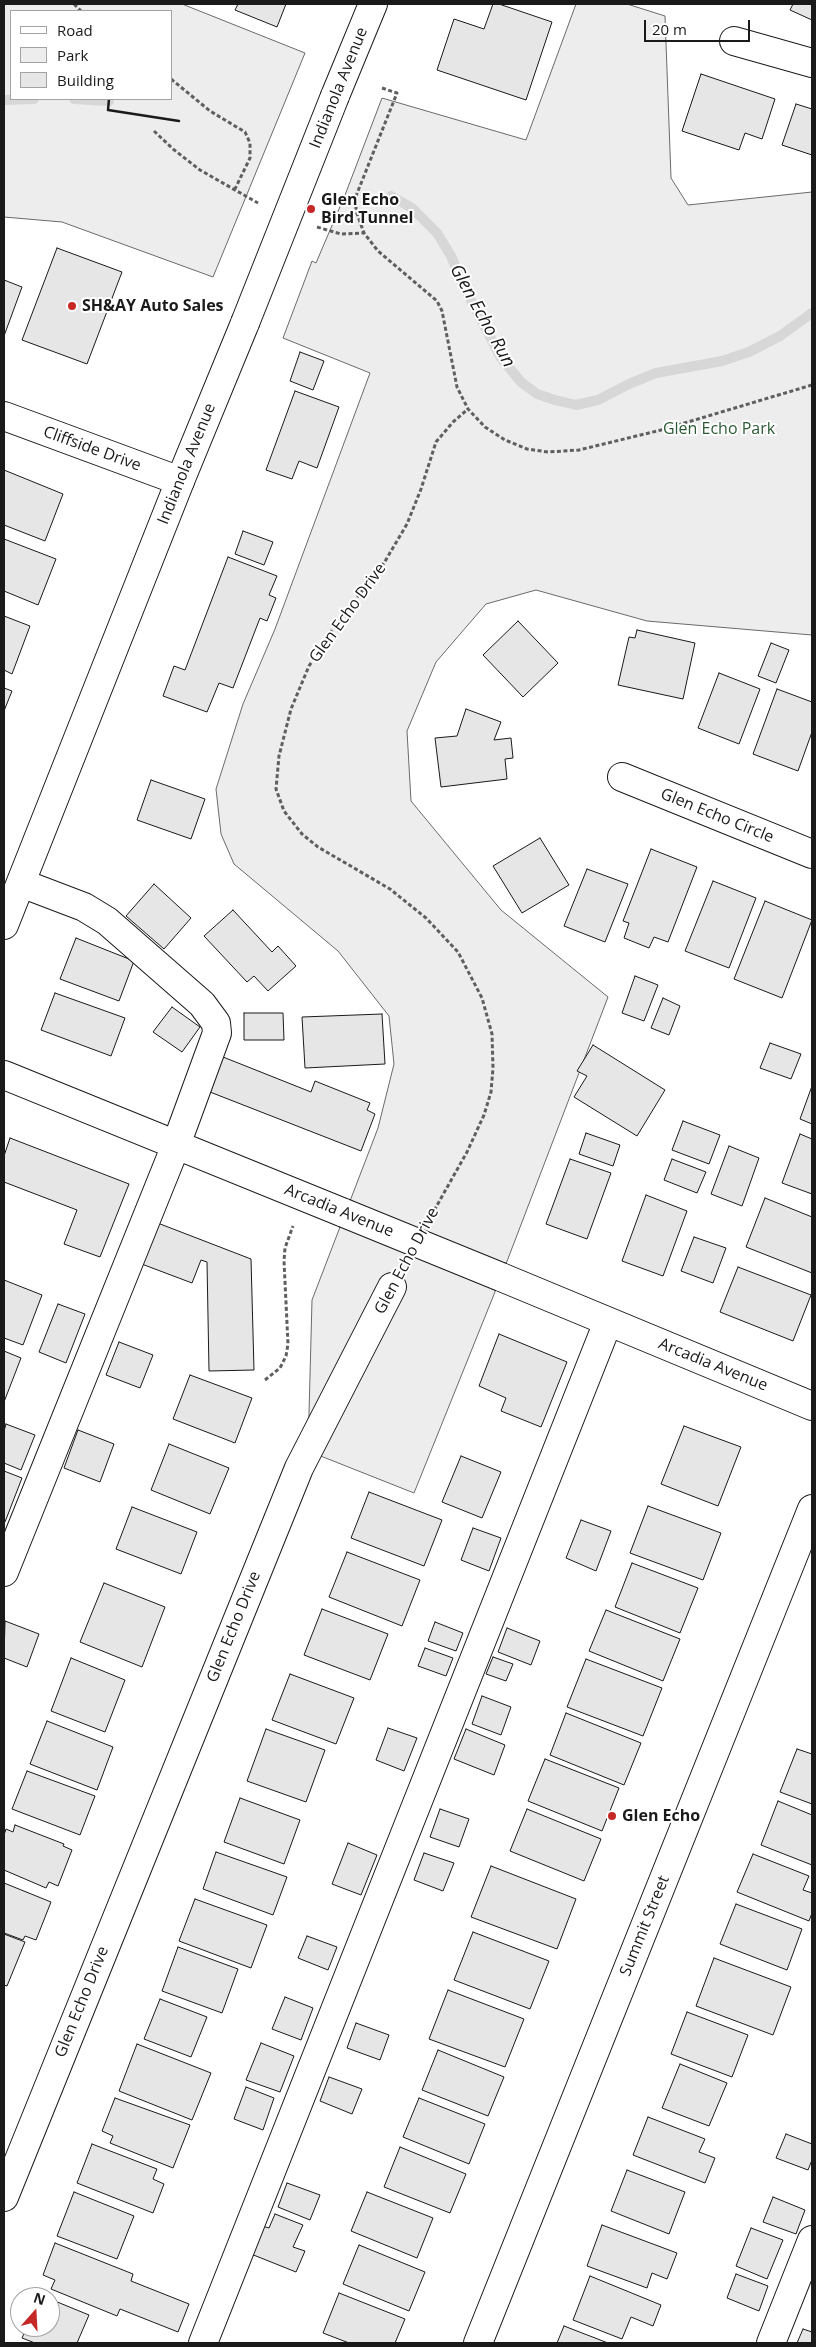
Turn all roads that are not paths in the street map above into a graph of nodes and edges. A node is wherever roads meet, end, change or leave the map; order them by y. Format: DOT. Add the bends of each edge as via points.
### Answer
graph roads {
  1 [pos="373,4"];
  2 [pos="734,41"];
  3 [pos="812,63"];
  4 [pos="4,416"];
  5 [pos="180,481"];
  6 [pos="622,777"];
  7 [pos="812,854"];
  8 [pos="21,883"];
  9 [pos="4,925"];
  10 [pos="4,1075"];
  11 [pos="176,1145"];
  12 [pos="392,1287"];
  13 [pos="608,1322"];
  14 [pos="812,1406"];
  15 [pos="812,1509"];
  16 [pos="4,1572"];
  17 [pos="4,2197"];
  18 [pos="812,2240"];
  19 [pos="203,2343"];
  20 [pos="478,2343"];
  21 [pos="771,2343"];
  1 -- 5 [label="street, Indianola Avenue, bridge"];
  2 -- 3 [label="street"];
  4 -- 5 [label="street, Cliffside Drive"];
  5 -- 8 [label="street, Indianola Avenue"];
  6 -- 7 [label="street, Glen Echo Circle"];
  8 -- 9 [label="street, Indianola Avenue"];
  8 -- 11 [label="street" via="97,914 202,1004 213,1018 216,1041"];
  10 -- 11 [label="street, Arcadia Avenue"];
  11 -- 13 [label="street, Arcadia Avenue, bridge"];
  11 -- 16 [label="street"];
  12 -- 17 [label="street, Glen Echo Drive" via="299,1468"];
  13 -- 14 [label="street, Arcadia Avenue"];
  13 -- 19 [label="street"];
  15 -- 20 [label="street, Summit Street"];
  18 -- 21 [label="street"];
}
